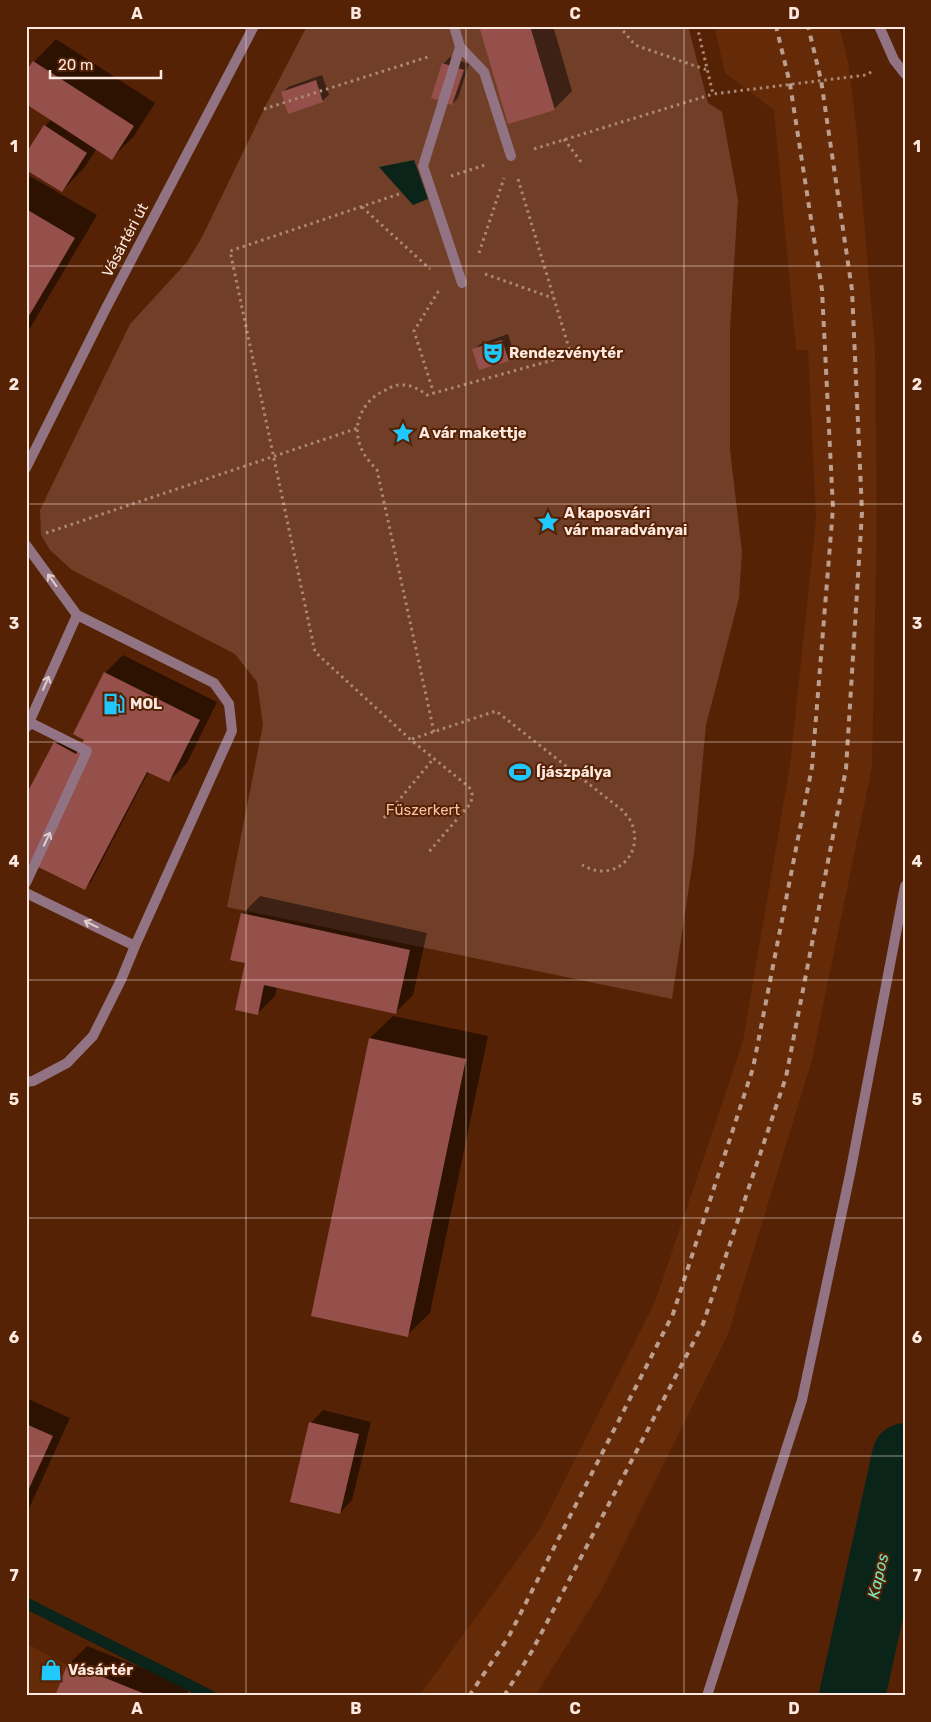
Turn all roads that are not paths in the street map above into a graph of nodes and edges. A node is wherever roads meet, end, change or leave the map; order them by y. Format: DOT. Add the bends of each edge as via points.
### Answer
graph roads {
  1 [pos="254,26"];
  2 [pos="454,26"];
  3 [pos="879,26"];
  4 [pos="460,47"];
  5 [pos="905,74"];
  6 [pos="511,156"];
  7 [pos="462,283"];
  8 [pos="26,468"];
  9 [pos="26,545"];
  10 [pos="77,615"];
  11 [pos="28,725"];
  12 [pos="26,884"];
  13 [pos="905,886"];
  14 [pos="26,893"];
  15 [pos="135,946"];
  16 [pos="26,1082"];
  17 [pos="707,1696"];
  1 -- 8 [label="street, Vásártéri út"];
  2 -- 4 [label="street"];
  3 -- 5 [label="street" via="894,60"];
  4 -- 6 [label="street" via="484,72"];
  4 -- 7 [label="street" via="423,166"];
  10 -- 9 [label="street, one-way"];
  11 -- 10 [label="street, one-way"];
  10 -- 15 [label="street" via="214,683 229,704 232,731"];
  12 -- 11 [label="street, one-way" via="87,751"];
  13 -- 17 [label="street" via="850,1174 802,1400"];
  15 -- 14 [label="street, one-way"];
  15 -- 16 [label="street" via="93,1036 67,1062"];
}
